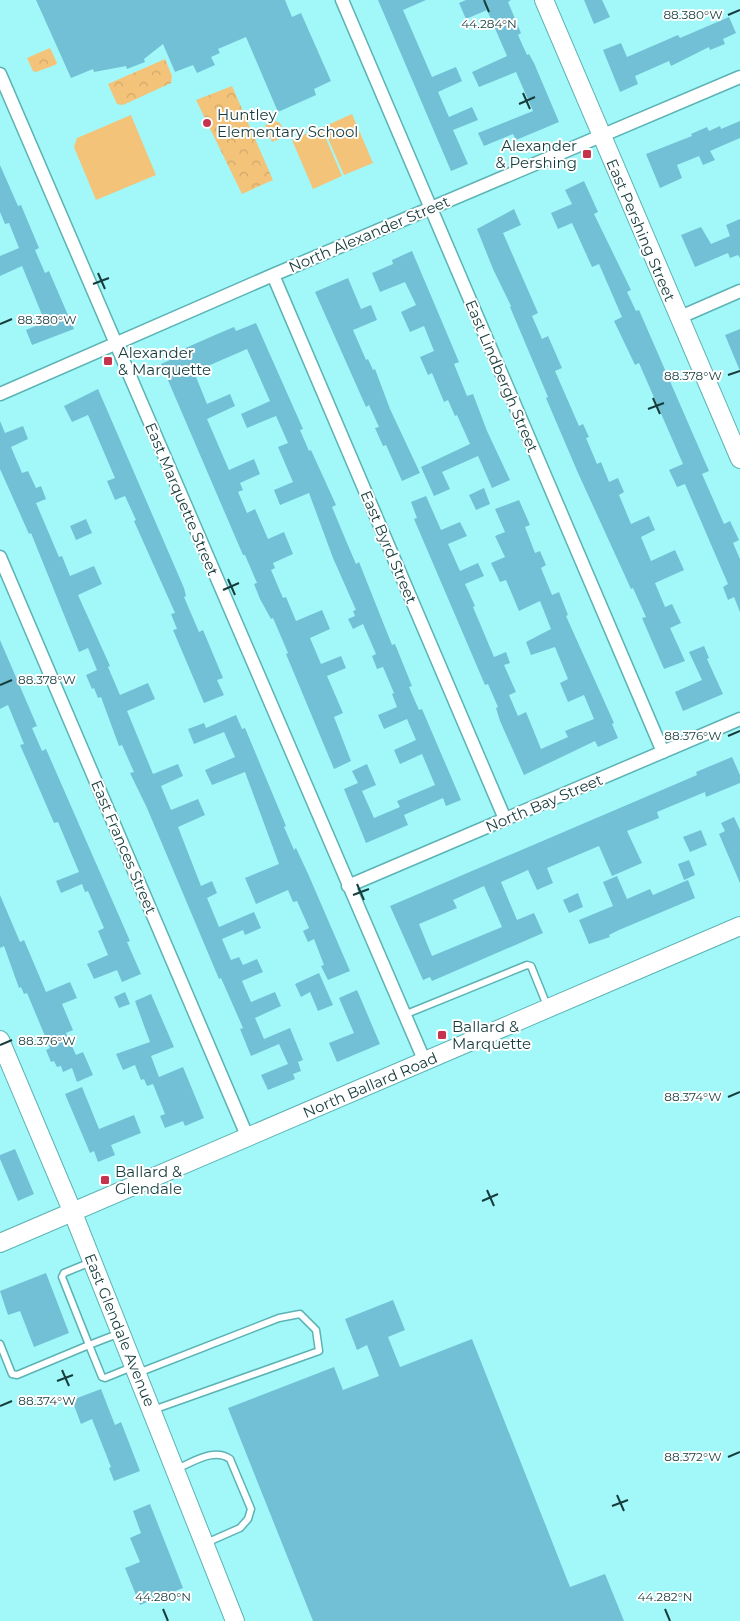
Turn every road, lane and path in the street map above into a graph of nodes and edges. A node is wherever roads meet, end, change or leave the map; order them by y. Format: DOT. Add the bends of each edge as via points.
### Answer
graph roads {
  1 [pos="342,0"];
  2 [pos="544,0"];
  3 [pos="0,74"];
  4 [pos="740,77"];
  5 [pos="602,136"];
  6 [pos="430,208"];
  7 [pos="273,275"];
  8 [pos="740,291"];
  9 [pos="678,318"];
  10 [pos="116,343"];
  11 [pos="0,394"];
  12 [pos="740,459"];
  13 [pos="0,557"];
  14 [pos="740,719"];
  15 [pos="663,752"];
  16 [pos="504,819"];
  17 [pos="348,886"];
  18 [pos="740,926"];
  19 [pos="548,1009"];
  20 [pos="404,1015"];
  21 [pos="0,1040"];
  22 [pos="425,1062"];
  23 [pos="248,1138"];
  24 [pos="73,1214"];
  25 [pos="0,1244"];
  26 [pos="93,1262"];
  27 [pos="121,1332"];
  28 [pos="0,1344"];
  29 [pos="90,1345"];
  30 [pos="136,1370"];
  31 [pos="152,1411"];
  32 [pos="175,1469"];
  33 [pos="204,1543"];
  34 [pos="236,1621"];
  1 -- 6 [label="street, East Lindbergh Street"];
  2 -- 5 [label="street, East Pershing Street"];
  3 -- 10 [label="street, East Marquette Street"];
  4 -- 5 [label="street, North Alexander Street"];
  5 -- 6 [label="street, North Alexander Street"];
  5 -- 9 [label="street, East Pershing Street"];
  6 -- 7 [label="street, North Alexander Street"];
  6 -- 15 [label="street, East Lindbergh Street"];
  7 -- 10 [label="street, North Alexander Street"];
  7 -- 16 [label="street, East Byrd Street"];
  8 -- 9 [label="street"];
  9 -- 12 [label="street, East Pershing Street"];
  10 -- 11 [label="street, North Alexander Street"];
  10 -- 17 [label="street, East Marquette Street"];
  13 -- 23 [label="street, East Frances Street"];
  14 -- 15 [label="street, North Bay Street"];
  15 -- 16 [label="street, North Bay Street"];
  16 -- 17 [label="street, North Bay Street"];
  17 -- 20 [label="street, East Marquette Street"];
  18 -- 19 [label="street, North Ballard Road"];
  19 -- 20 [label="lane" via="527,965"];
  19 -- 22 [label="street, North Ballard Road"];
  20 -- 22 [label="street, East Marquette Street"];
  21 -- 24 [label="street, East Glendale Avenue"];
  22 -- 23 [label="street, North Ballard Road"];
  23 -- 24 [label="street, North Ballard Road"];
  24 -- 25 [label="street, North Ballard Road"];
  24 -- 26 [label="street, East Glendale Avenue"];
  26 -- 27 [label="street, East Glendale Avenue"];
  26 -- 29 [label="lane" via="64,1273 62,1277"];
  27 -- 29 [label="lane"];
  27 -- 30 [label="street, East Glendale Avenue"];
  28 -- 29 [label="lane" via="12,1374 17,1375"];
  29 -- 30 [label="lane" via="102,1377"];
  30 -- 31 [label="street, East Glendale Avenue"];
  30 -- 31 [label="lane" via="279,1318 300,1314 316,1330 319,1351"];
  31 -- 32 [label="street, East Glendale Avenue"];
  32 -- 33 [label="street, East Glendale Avenue"];
  32 -- 33 [label="lane" via="223,1454 230,1460 251,1509 240,1528"];
  33 -- 34 [label="street, East Glendale Avenue"];
}
